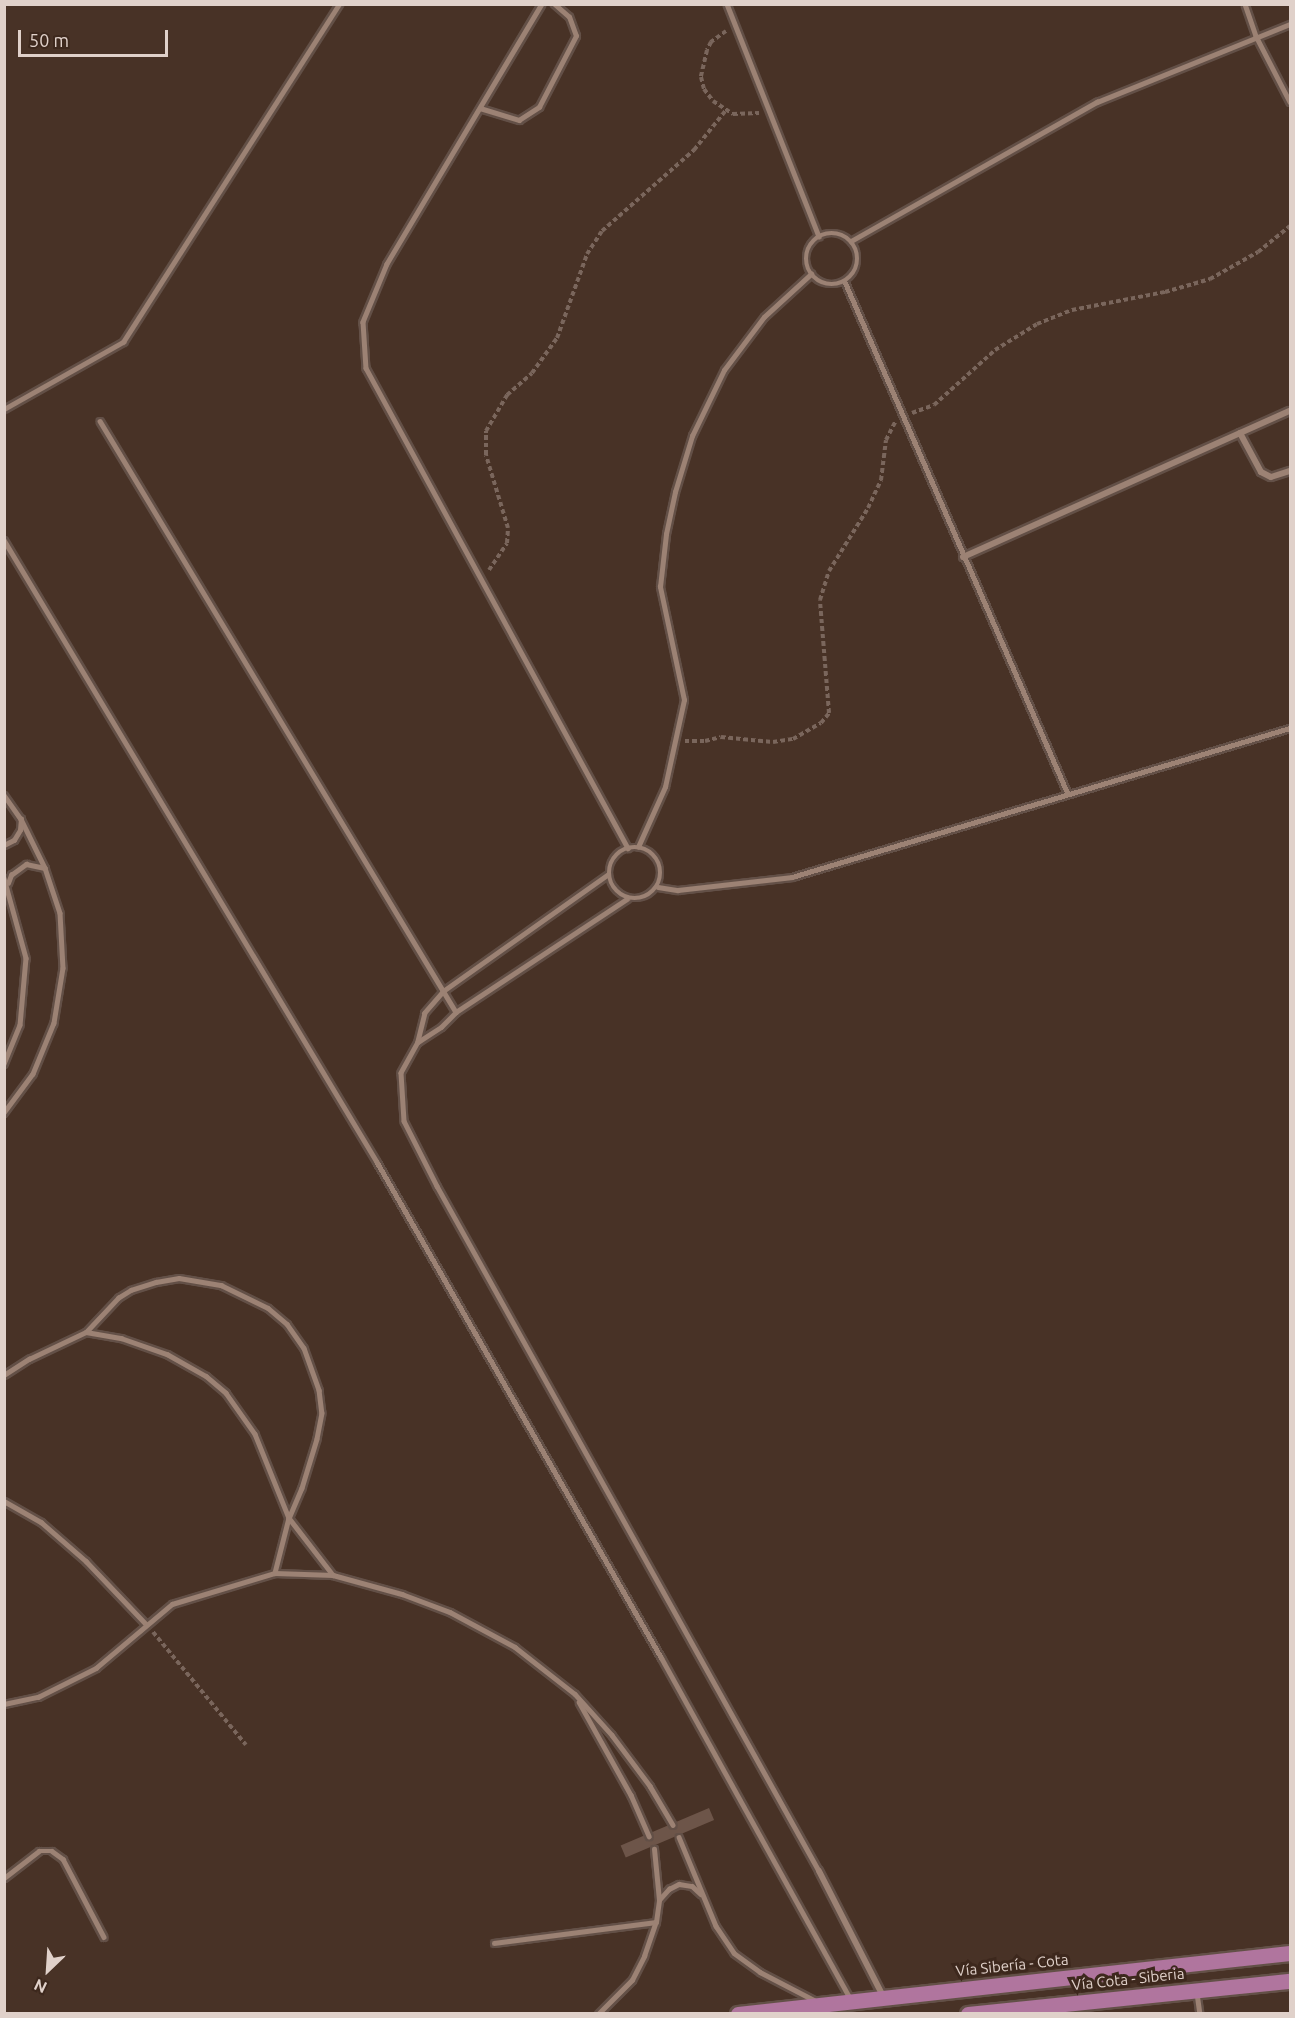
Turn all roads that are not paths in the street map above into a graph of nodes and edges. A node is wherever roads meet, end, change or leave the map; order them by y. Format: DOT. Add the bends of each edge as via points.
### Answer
graph roads {
  1 [pos="339,4"];
  2 [pos="542,4"];
  3 [pos="554,4"];
  4 [pos="727,4"];
  5 [pos="1245,4"];
  6 [pos="1290,24"];
  7 [pos="1256,36"];
  8 [pos="1290,102"];
  9 [pos="480,108"];
  10 [pos="819,236"];
  11 [pos="851,241"];
  12 [pos="811,274"];
  13 [pos="845,282"];
  14 [pos="4,409"];
  15 [pos="1290,411"];
  16 [pos="100,421"];
  17 [pos="1240,433"];
  18 [pos="1290,471"];
  19 [pos="4,540"];
  20 [pos="963,557"];
  21 [pos="1290,728"];
  22 [pos="1068,794"];
  23 [pos="4,795"];
  24 [pos="21,819"];
  25 [pos="4,845"];
  26 [pos="638,847"];
  27 [pos="628,848"];
  28 [pos="45,868"];
  29 [pos="608,875"];
  30 [pos="4,878"];
  31 [pos="8,884"];
  32 [pos="658,887"];
  33 [pos="627,899"];
  34 [pos="443,992"];
  35 [pos="456,1012"];
  36 [pos="418,1042"];
  37 [pos="4,1064"];
  38 [pos="4,1113"];
  39 [pos="86,1332"];
  40 [pos="4,1375"];
  41 [pos="4,1501"];
  42 [pos="289,1518"];
  43 [pos="275,1573"];
  44 [pos="333,1575"];
  45 [pos="146,1624"];
  46 [pos="575,1694"];
  47 [pos="4,1704"];
  48 [pos="673,1825"];
  49 [pos="649,1836"];
  50 [pos="679,1837"];
  51 [pos="654,1849"];
  52 [pos="819,1871"];
  53 [pos="4,1878"];
  54 [pos="703,1896"];
  55 [pos="659,1900"];
  56 [pos="656,1922"];
  57 [pos="104,1937"];
  58 [pos="495,1943"];
  59 [pos="1290,1953"];
  60 [pos="1290,1981"];
  61 [pos="1196,1990"];
  62 [pos="884,1998"];
  63 [pos="852,2002"];
  64 [pos="824,2005"];
  65 [pos="598,2013"];
  66 [pos="738,2013"];
  67 [pos="968,2013"];
  68 [pos="1200,2013"];
  1 -- 14 [label="lane" via="123,342"];
  2 -- 9 [label="lane"];
  3 -- 9 [label="lane" via="569,17 576,36 539,107 519,120"];
  4 -- 10 [label="lane"];
  5 -- 7 [label="lane"];
  6 -- 7 [label="lane"];
  7 -- 8 [label="lane"];
  7 -- 11 [label="lane" via="1097,102"];
  9 -- 27 [label="lane" via="387,264 363,322 366,368"];
  10 -- 11 [label="lane" via="836,233"];
  10 -- 12 [label="lane" via="812,241 806,257"];
  11 -- 13 [label="lane" via="858,263"];
  12 -- 13 [label="lane" via="826,284"];
  12 -- 26 [label="lane" via="764,317 724,370 692,436 675,492 660,587 684,700 665,787"];
  13 -- 20 [label="lane"];
  15 -- 17 [label="street"];
  16 -- 34 [label="lane"];
  17 -- 18 [label="street" via="1261,472 1271,477"];
  17 -- 20 [label="street"];
  19 -- 63 [label="lane" via="383,1173 656,1647"];
  20 -- 22 [label="lane"];
  21 -- 22 [label="lane"];
  22 -- 32 [label="lane" via="792,877 678,890"];
  23 -- 24 [label="lane"];
  24 -- 25 [label="lane" via="14,840"];
  24 -- 28 [label="lane"];
  26 -- 27 [label="lane"];
  26 -- 32 [label="lane" via="648,851 661,867"];
  27 -- 29 [label="lane" via="613,858"];
  28 -- 31 [label="lane" via="26,864 10,875"];
  28 -- 38 [label="lane" via="60,913 63,968 54,1023 33,1074"];
  29 -- 33 [label="lane" via="614,890"];
  29 -- 34 [label="lane"];
  30 -- 31 [label="lane"];
  31 -- 37 [label="lane" via="26,958 20,1025"];
  32 -- 33 [label="lane" via="645,898"];
  33 -- 35 [label="lane"];
  34 -- 35 [label="lane"];
  34 -- 36 [label="lane" via="425,1013"];
  35 -- 36 [label="lane"];
  36 -- 52 [label="lane" via="401,1073 404,1121 414,1143"];
  39 -- 40 [label="lane"];
  39 -- 42 [label="lane" via="121,1338 167,1354 206,1376 226,1393 255,1434"];
  39 -- 42 [label="lane" via="118,1298 131,1290 178,1278 221,1285 245,1294 287,1324 304,1348 319,1389 322,1413 302,1488"];
  41 -- 45 [label="lane" via="41,1522 86,1561"];
  42 -- 43 [label="lane"];
  42 -- 44 [label="lane"];
  43 -- 44 [label="lane"];
  43 -- 45 [label="lane" via="172,1604"];
  44 -- 46 [label="lane" via="450,1612 515,1647"];
  45 -- 47 [label="lane" via="96,1668 38,1697"];
  46 -- 48 [label="lane" via="612,1735"];
  46 -- 49 [label="lane"];
  50 -- 54 [label="lane"];
  51 -- 55 [label="lane"];
  52 -- 62 [label="street"];
  53 -- 57 [label="lane" via="39,1851 52,1851 63,1859"];
  54 -- 55 [label="lane" via="692,1886 679,1884"];
  54 -- 64 [label="lane" via="734,1953 760,1972"];
  55 -- 56 [label="lane"];
  56 -- 58 [label="lane"];
  56 -- 65 [label="lane" via="632,1980"];
  59 -- 62 [label="main road, Vía Sibería - Cota"];
  60 -- 61 [label="main road, Vía Cota - Siberia"];
  61 -- 67 [label="main road, Vía Cota - Siberia"];
  61 -- 68 [label="lane"];
  62 -- 63 [label="main road, Vía Sibería - Cota"];
  63 -- 64 [label="main road, Vía Sibería - Cota"];
  64 -- 66 [label="main road, Vía Sibería - Cota"];
}
